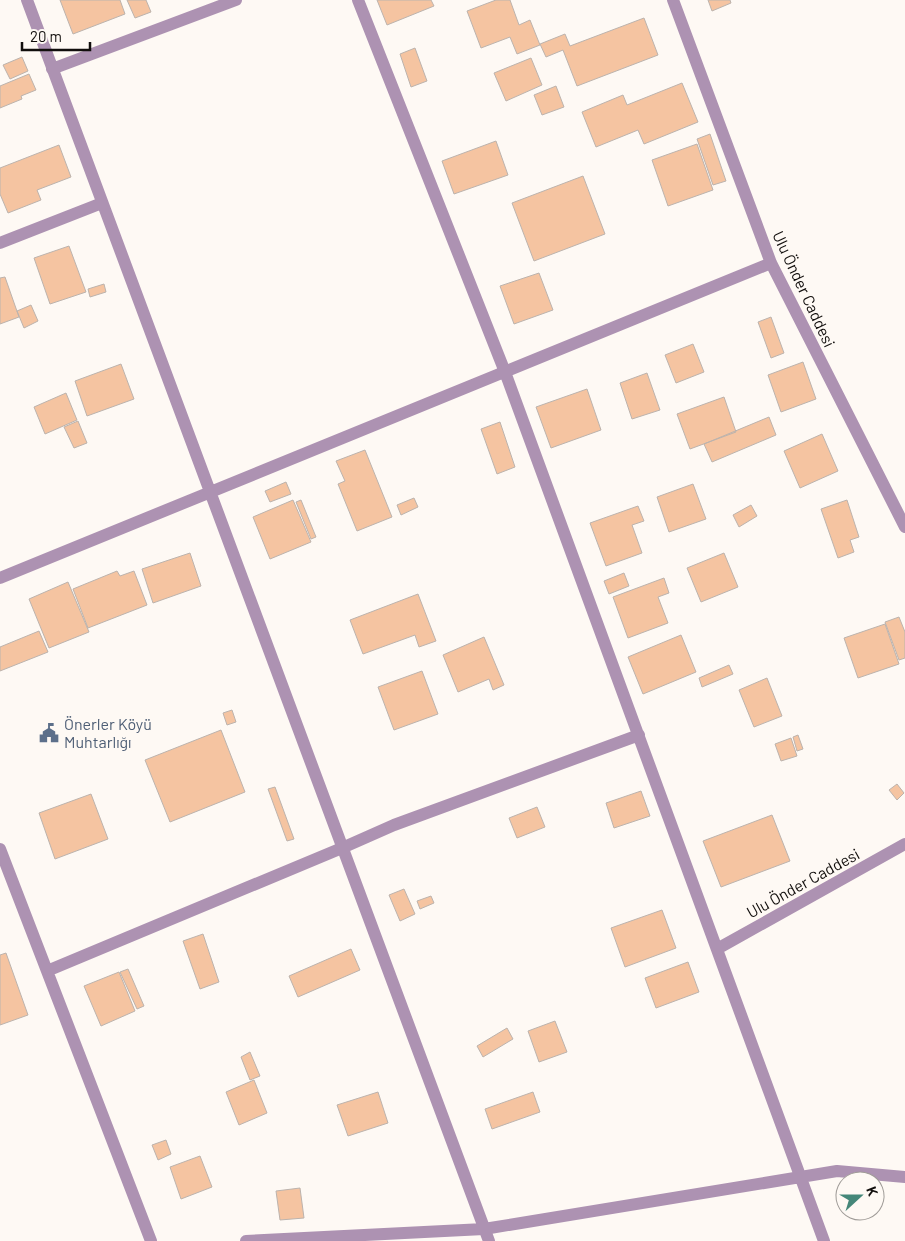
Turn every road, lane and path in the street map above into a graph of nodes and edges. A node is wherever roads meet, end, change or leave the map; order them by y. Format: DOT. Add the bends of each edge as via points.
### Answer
graph roads {
  1 [pos="27,0"];
  2 [pos="236,0"];
  3 [pos="358,0"];
  4 [pos="673,0"];
  5 [pos="52,70"];
  6 [pos="102,204"];
  7 [pos="0,243"];
  8 [pos="771,263"];
  9 [pos="505,372"];
  10 [pos="209,492"];
  11 [pos="905,527"];
  12 [pos="0,578"];
  13 [pos="639,735"];
  14 [pos="905,844"];
  15 [pos="342,848"];
  16 [pos="0,849"];
  17 [pos="718,949"];
  18 [pos="47,971"];
  19 [pos="801,1177"];
  20 [pos="905,1177"];
  21 [pos="484,1229"];
  22 [pos="151,1241"];
  23 [pos="246,1241"];
  24 [pos="489,1241"];
  25 [pos="824,1241"];
  1 -- 5 [label="street"];
  2 -- 5 [label="street"];
  3 -- 9 [label="street"];
  4 -- 8 [label="street, Ulu Önder Caddesi"];
  5 -- 6 [label="street"];
  6 -- 7 [label="street"];
  6 -- 10 [label="street"];
  8 -- 9 [label="street"];
  8 -- 11 [label="street, Ulu Önder Caddesi"];
  9 -- 10 [label="street"];
  9 -- 13 [label="street"];
  10 -- 12 [label="street"];
  10 -- 15 [label="street"];
  13 -- 15 [label="street" via="394,824"];
  13 -- 17 [label="street"];
  14 -- 17 [label="street, Ulu Önder Caddesi"];
  15 -- 18 [label="street"];
  15 -- 21 [label="street"];
  16 -- 18 [label="street"];
  17 -- 19 [label="street"];
  18 -- 22 [label="street"];
  19 -- 20 [label="street" via="837,1170"];
  19 -- 21 [label="street"];
  19 -- 25 [label="street"];
  21 -- 23 [label="street"];
  21 -- 24 [label="street"];
}
